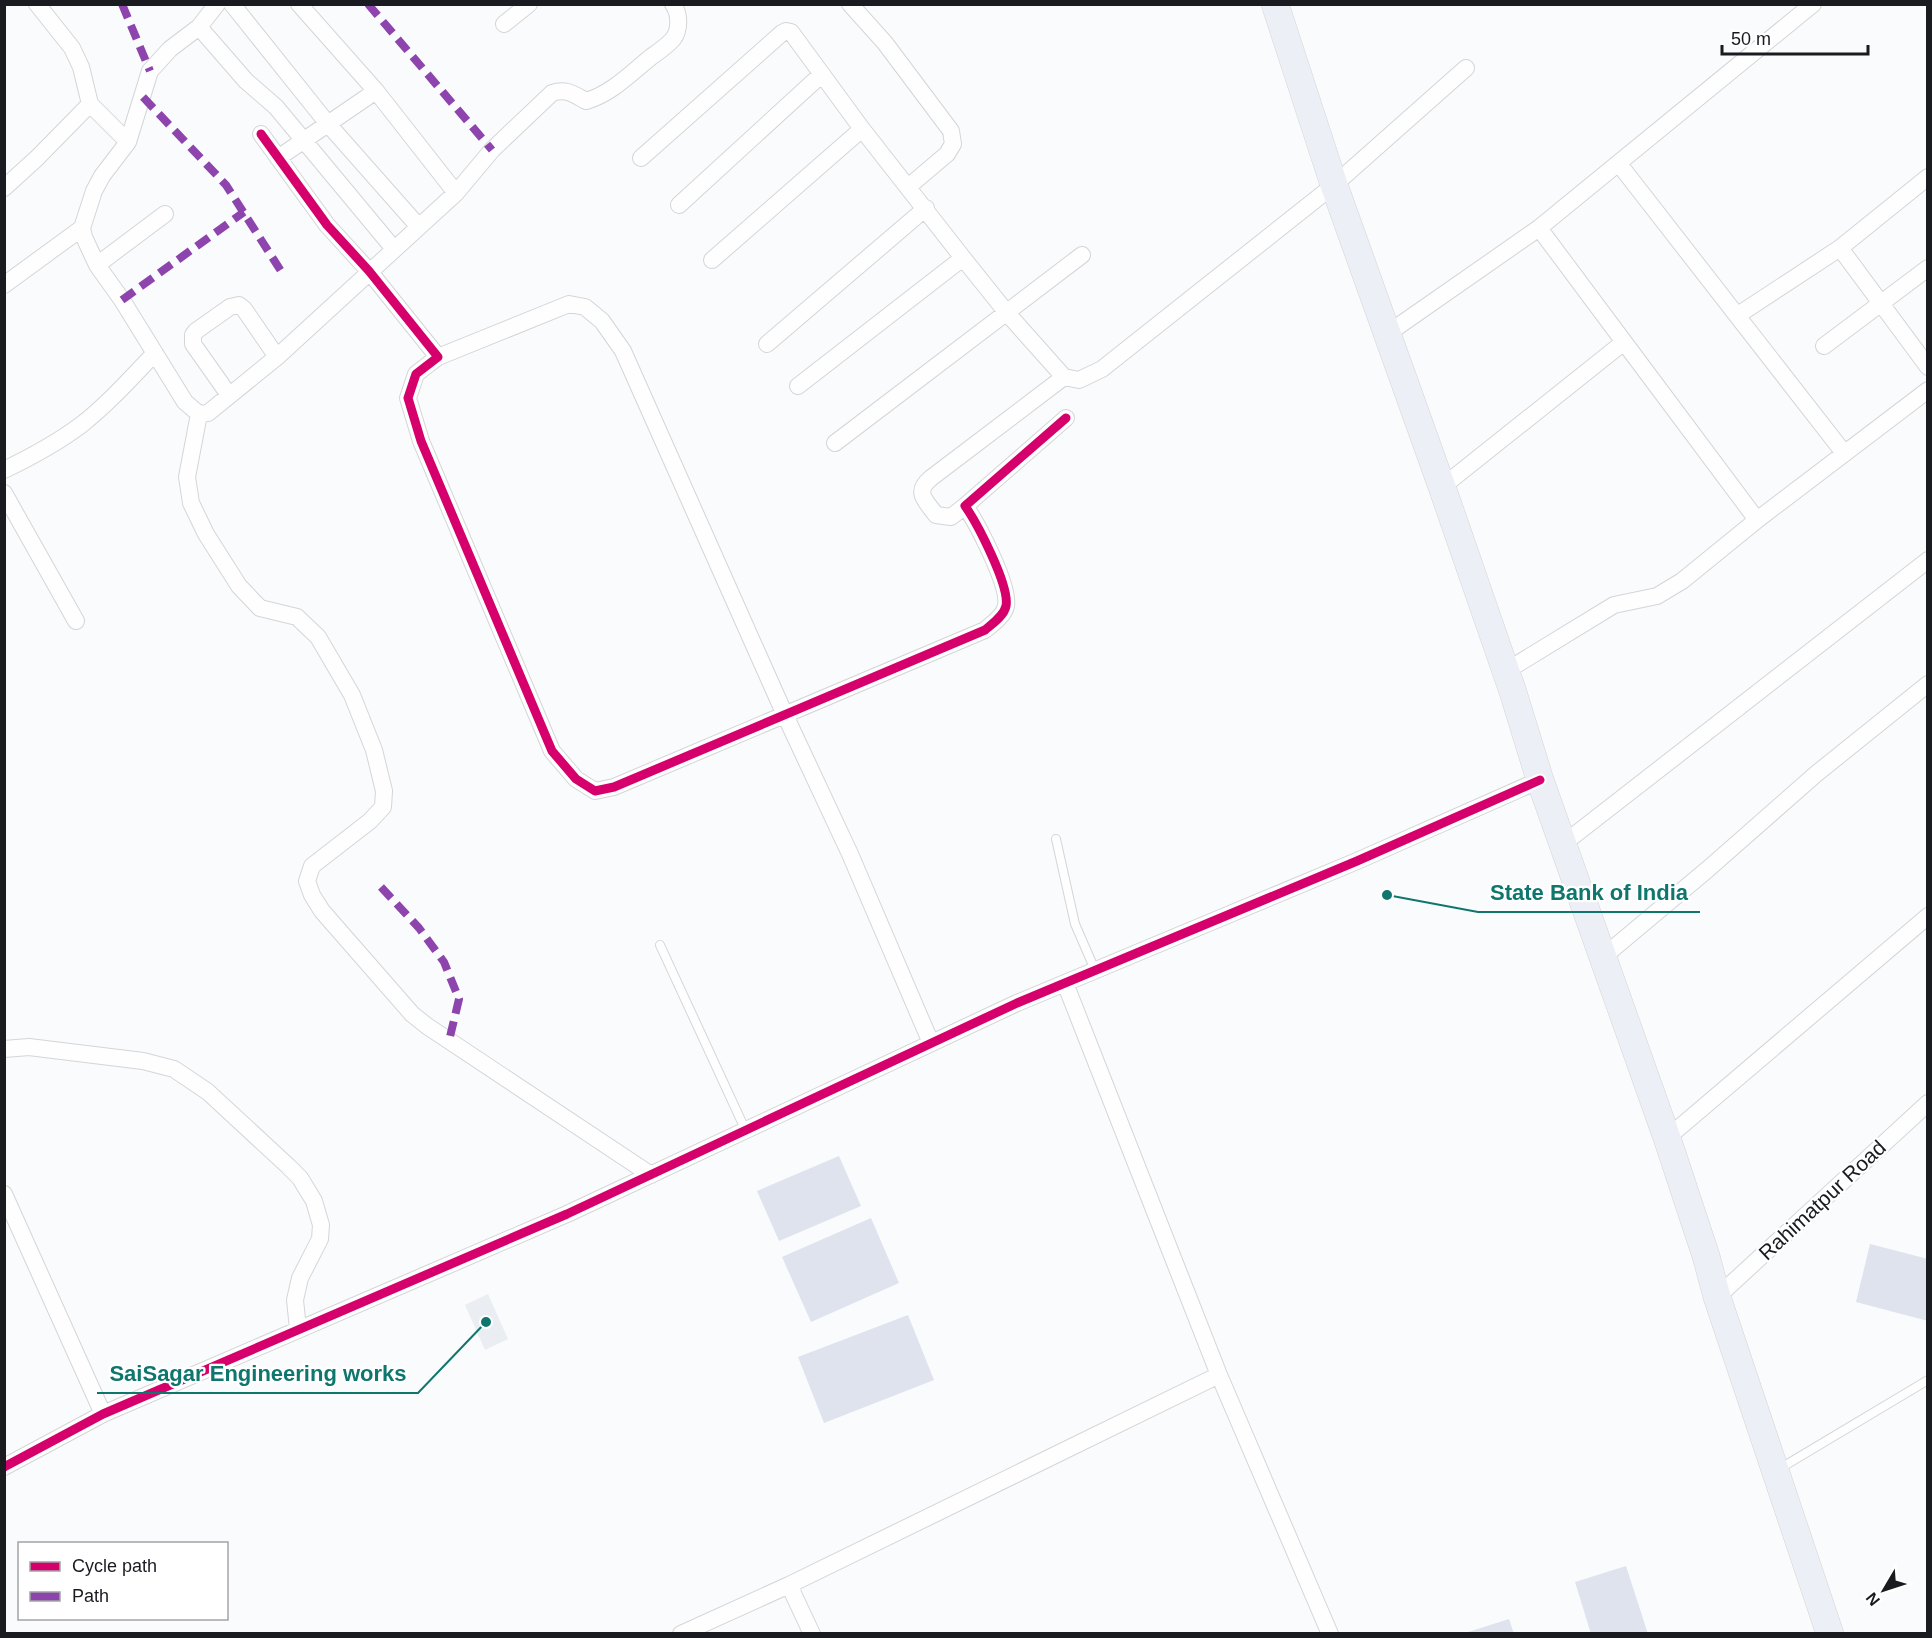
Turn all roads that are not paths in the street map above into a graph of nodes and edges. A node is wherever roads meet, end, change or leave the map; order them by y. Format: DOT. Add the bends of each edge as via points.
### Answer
graph roads {
  1 [pos="37,4"];
  2 [pos="217,4"];
  3 [pos="231,4"];
  4 [pos="299,4"];
  5 [pos="529,4"];
  6 [pos="673,4"];
  7 [pos="850,4"];
  8 [pos="1275,4"];
  9 [pos="1813,4"];
  10 [pos="504,24"];
  11 [pos="199,27"];
  12 [pos="1466,68"];
  13 [pos="822,74"];
  14 [pos="376,90"];
  15 [pos="90,104"];
  16 [pos="328,124"];
  17 [pos="862,129"];
  18 [pos="261,134"];
  19 [pos="304,140"];
  20 [pos="128,142"];
  21 [pos="278,158"];
  22 [pos="641,158"];
  23 [pos="1619,164"];
  24 [pos="1928,177"];
  25 [pos="1334,185"];
  26 [pos="908,187"];
  27 [pos="4,188"];
  28 [pos="456,193"];
  29 [pos="679,205"];
  30 [pos="926,208"];
  31 [pos="165,214"];
  32 [pos="418,227"];
  33 [pos="82,228"];
  34 [pos="1539,228"];
  35 [pos="1840,248"];
  36 [pos="394,249"];
  37 [pos="1082,255"];
  38 [pos="963,258"];
  39 [pos="712,260"];
  40 [pos="98,265"];
  41 [pos="1928,268"];
  42 [pos="369,271"];
  43 [pos="4,285"];
  44 [pos="1880,303"];
  45 [pos="1007,313"];
  46 [pos="1738,315"];
  47 [pos="1387,334"];
  48 [pos="1624,342"];
  49 [pos="767,344"];
  50 [pos="1824,346"];
  51 [pos="155,354"];
  52 [pos="277,357"];
  53 [pos="438,357"];
  54 [pos="1928,367"];
  55 [pos="1064,377"];
  56 [pos="798,386"];
  57 [pos="1928,390"];
  58 [pos="229,395"];
  59 [pos="199,414"];
  60 [pos="1066,418"];
  61 [pos="835,443"];
  62 [pos="1844,453"];
  63 [pos="4,471"];
  64 [pos="1442,486"];
  65 [pos="4,493"];
  66 [pos="965,506"];
  67 [pos="1757,520"];
  68 [pos="1928,560"];
  69 [pos="76,621"];
  70 [pos="1506,671"];
  71 [pos="1928,684"];
  72 [pos="785,715"];
  73 [pos="1540,780"];
  74 [pos="1056,839"];
  75 [pos="1563,844"];
  76 [pos="1928,916"];
  77 [pos="660,945"];
  78 [pos="1603,957"];
  79 [pos="1095,970"];
  80 [pos="1065,983"];
  81 [pos="931,1043"];
  82 [pos="4,1049"];
  83 [pos="1928,1103"];
  84 [pos="745,1129"];
  85 [pos="1667,1138"];
  86 [pos="651,1175"];
  87 [pos="4,1194"];
  88 [pos="1717,1298"];
  89 [pos="298,1329"];
  90 [pos="1219,1375"];
  91 [pos="1928,1380"];
  92 [pos="103,1414"];
  93 [pos="4,1467"];
  94 [pos="1776,1471"];
  95 [pos="789,1585"];
  96 [pos="681,1634"];
  97 [pos="812,1634"];
  98 [pos="1330,1634"];
  99 [pos="1830,1634"];
  1 -- 15 [label="street" via="72,48"];
  2 -- 11 [label="street"];
  3 -- 16 [label="street"];
  4 -- 14 [label="street"];
  5 -- 10 [label="street"];
  6 -- 28 [label="street" via="679,26 673,39 595,99 586,101 568,91 552,93 492,150"];
  7 -- 26 [label="street" via="885,43 951,131 953,144 947,154"];
  8 -- 25 [label="main road"];
  9 -- 23 [label="street"];
  11 -- 19 [label="street"];
  11 -- 20 [label="street" via="170,49 150,71"];
  12 -- 25 [label="street"];
  13 -- 17 [label="street"];
  13 -- 22 [label="street" via="791,32 786,31"];
  13 -- 29 [label="street"];
  14 -- 16 [label="street"];
  14 -- 28 [label="street"];
  15 -- 20 [label="street"];
  15 -- 27 [label="street"];
  16 -- 19 [label="street"];
  16 -- 32 [label="street"];
  17 -- 26 [label="street"];
  17 -- 39 [label="street"];
  18 -- 21 [label="street"];
  19 -- 21 [label="street"];
  19 -- 36 [label="street"];
  20 -- 33 [label="street" via="102,176"];
  21 -- 42 [label="street" via="327,225"];
  23 -- 34 [label="street"];
  23 -- 46 [label="street"];
  24 -- 35 [label="street"];
  25 -- 47 [label="main road"];
  25 -- 55 [label="street" via="1102,369 1079,380"];
  26 -- 30 [label="street"];
  28 -- 32 [label="street"];
  30 -- 38 [label="street"];
  30 -- 49 [label="street"];
  31 -- 40 [label="street"];
  32 -- 36 [label="street"];
  33 -- 40 [label="street"];
  33 -- 43 [label="street"];
  34 -- 47 [label="street"];
  34 -- 48 [label="street"];
  35 -- 44 [label="street"];
  35 -- 46 [label="street"];
  36 -- 42 [label="street"];
  37 -- 45 [label="street"];
  38 -- 45 [label="street"];
  38 -- 56 [label="street"];
  40 -- 51 [label="street"];
  41 -- 44 [label="street"];
  42 -- 52 [label="street"];
  42 -- 53 [label="street"];
  44 -- 50 [label="street"];
  44 -- 54 [label="street"];
  45 -- 55 [label="street"];
  45 -- 61 [label="street"];
  46 -- 62 [label="street"];
  47 -- 64 [label="main road"];
  48 -- 64 [label="street"];
  48 -- 67 [label="street"];
  51 -- 59 [label="street" via="185,402"];
  51 -- 63 [label="street" via="81,425"];
  52 -- 58 [label="street"];
  52 -- 58 [label="street" via="239,305 196,331 193,344"];
  53 -- 72 [label="street" via="569,304 585,307 602,321 623,351"];
  53 -- 72 [label="street" via="416,374 408,398 420,441 552,751 576,779 595,791 614,787"];
  55 -- 66 [label="street" via="931,478 921,490 936,514 951,517"];
  57 -- 62 [label="street"];
  58 -- 59 [label="street" via="208,413"];
  59 -- 86 [label="street" via="187,477 191,503 206,534 238,586 260,608 297,617 318,637 352,695 374,750 384,791 384,807 312,866 307,881 312,895 412,1014"];
  60 -- 66 [label="street"];
  62 -- 67 [label="street"];
  64 -- 70 [label="main road"];
  65 -- 69 [label="street"];
  66 -- 72 [label="street" via="1005,589 1006,607 997,620 985,630"];
  67 -- 70 [label="street" via="1657,596 1614,605"];
  68 -- 75 [label="street"];
  70 -- 73 [label="main road"];
  71 -- 78 [label="street" via="1816,774"];
  72 -- 81 [label="street"];
  73 -- 75 [label="main road"];
  73 -- 79 [label="street"];
  74 -- 79 [label="lane" via="1075,924"];
  75 -- 78 [label="main road"];
  76 -- 85 [label="street"];
  77 -- 84 [label="lane"];
  78 -- 85 [label="main road"];
  79 -- 80 [label="street"];
  80 -- 81 [label="street"];
  80 -- 90 [label="street"];
  81 -- 84 [label="street"];
  82 -- 89 [label="street" via="29,1047 143,1061 174,1069 208,1092 288,1167 314,1202 321,1225 320,1239 300,1278 295,1300"];
  83 -- 88 [label="street, Rahimatpur Road"];
  84 -- 86 [label="street"];
  85 -- 88 [label="main road"];
  86 -- 89 [label="street"];
  87 -- 92 [label="street"];
  88 -- 94 [label="main road"];
  89 -- 92 [label="street"];
  90 -- 95 [label="street"];
  90 -- 98 [label="street"];
  91 -- 94 [label="lane"];
  92 -- 93 [label="street"];
  94 -- 99 [label="main road"];
  95 -- 96 [label="street"];
  95 -- 97 [label="street"];
}
